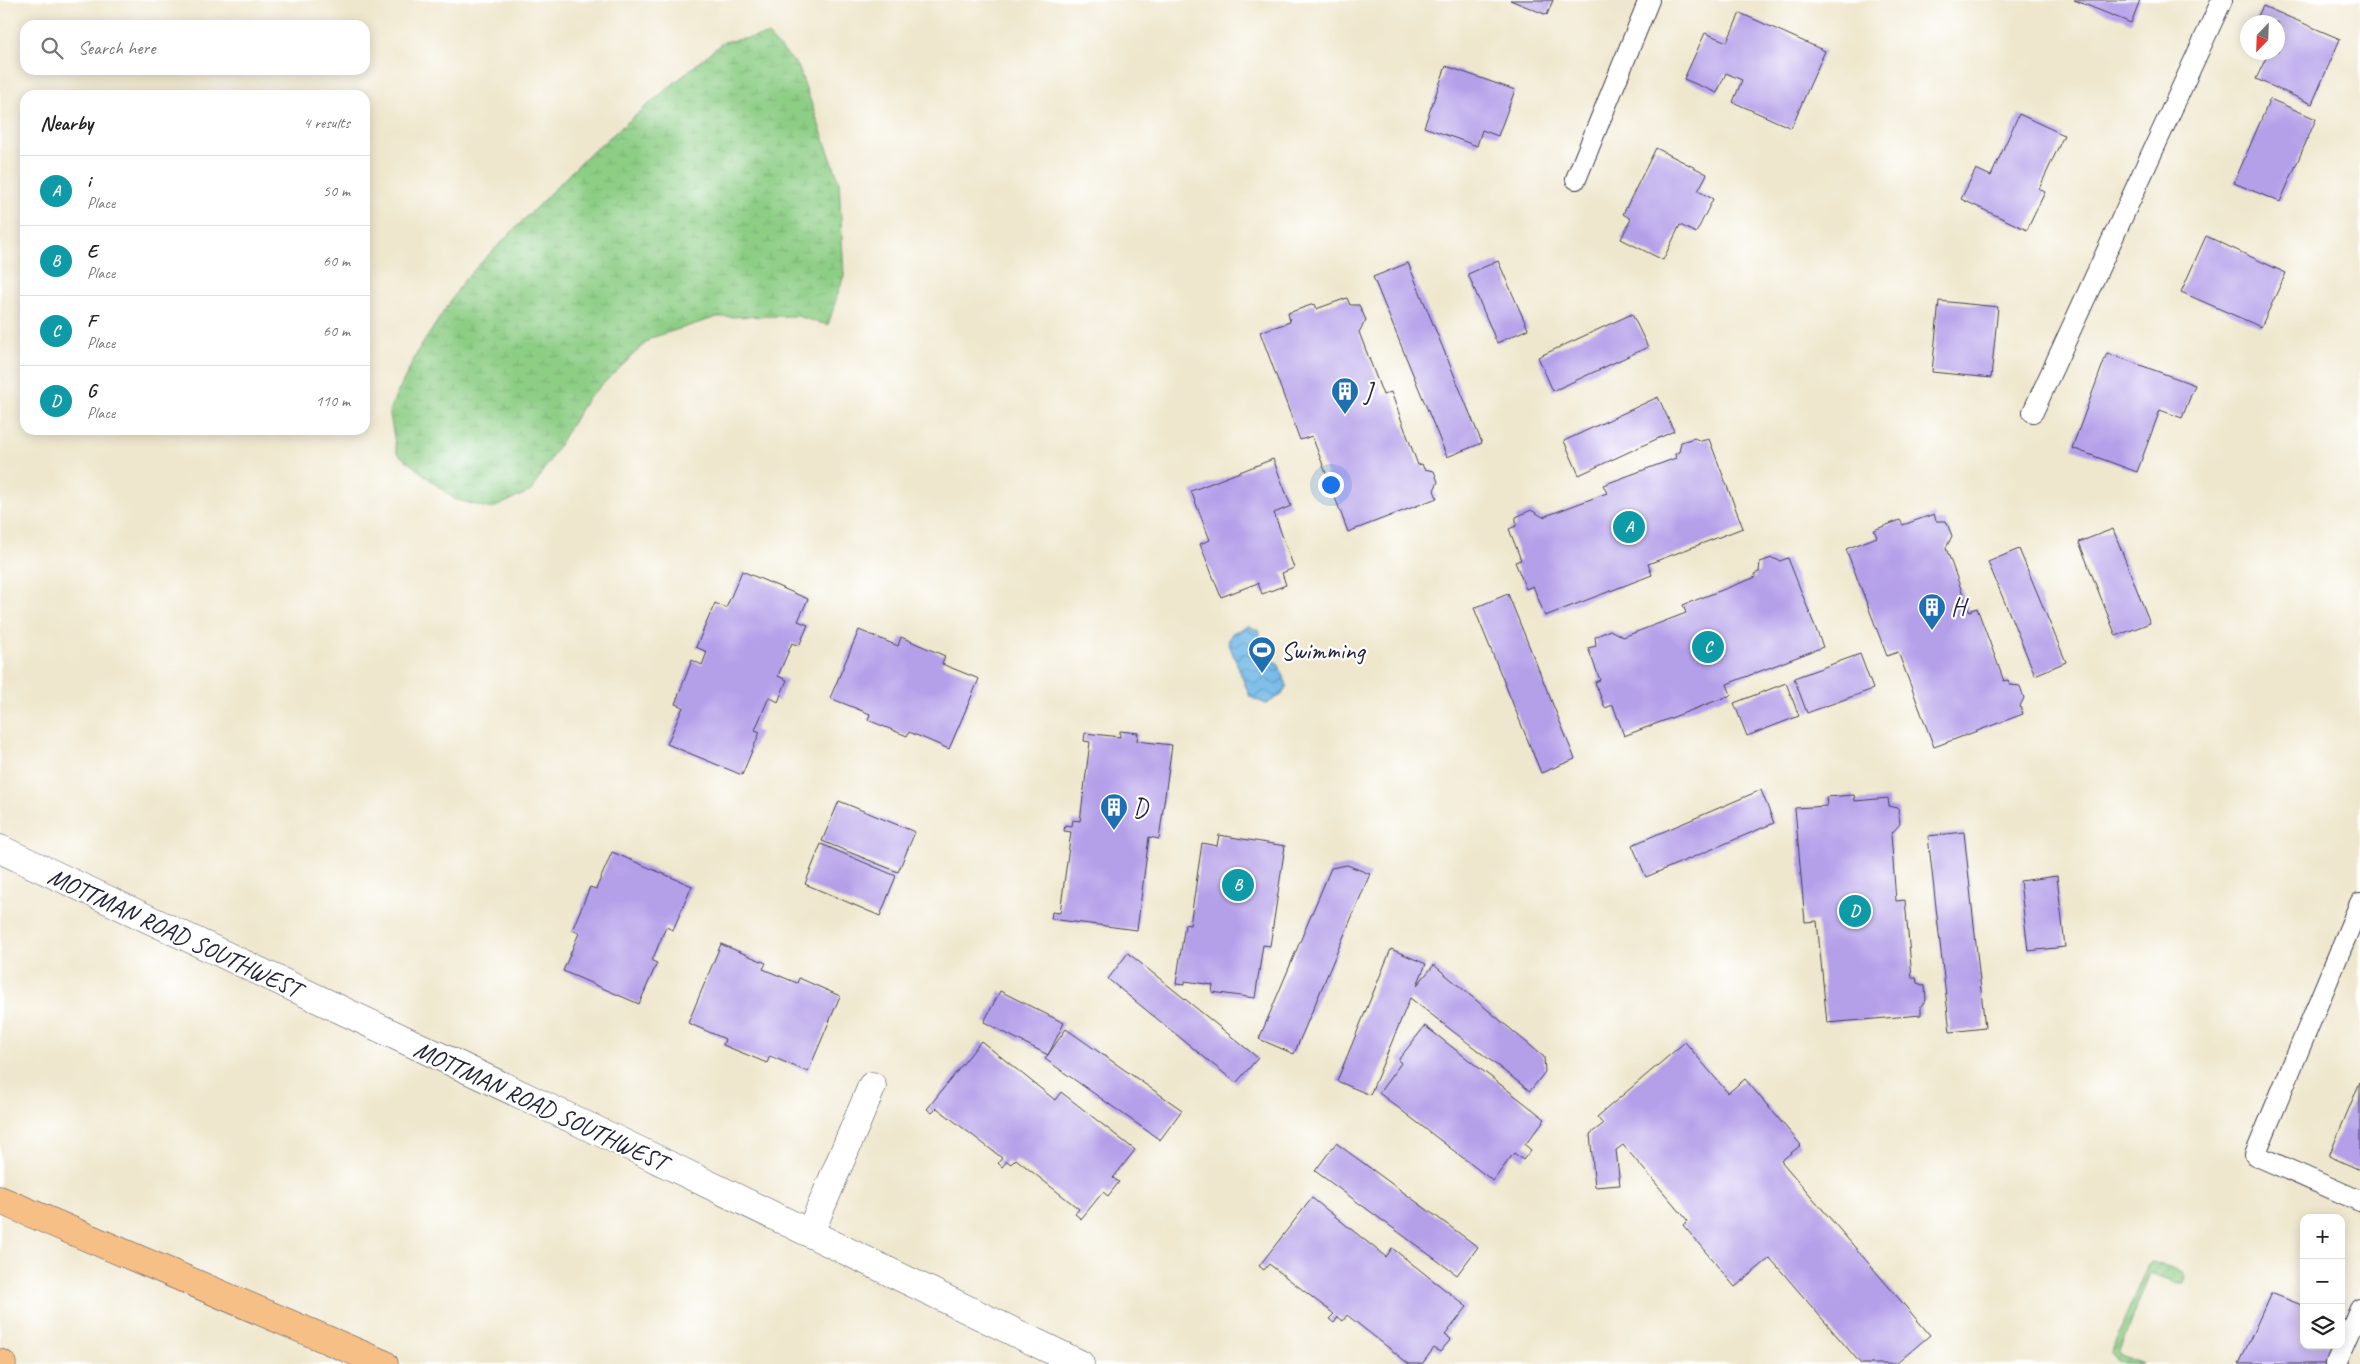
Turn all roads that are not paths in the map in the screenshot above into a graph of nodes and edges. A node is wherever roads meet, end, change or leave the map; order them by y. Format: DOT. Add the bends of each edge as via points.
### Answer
graph roads {
  1 [pos="1649,0"];
  2 [pos="2222,0"];
  3 [pos="1576,179"];
  4 [pos="2033,412"];
  5 [pos="0,849"];
  6 [pos="2360,904"];
  7 [pos="872,1086"];
  8 [pos="0,1200"];
  9 [pos="2360,1201"];
  10 [pos="810,1233"];
  11 [pos="2360,1309"];
  12 [pos="384,1364"];
  13 [pos="1080,1364"];
  14 [pos="2336,1364"];
  1 -- 3 [label="lane"];
  2 -- 4 [label="lane"];
  5 -- 10 [label="street, MOTTMAN ROAD SOUTHWEST"];
  6 -- 9 [label="lane" via="2255,1155"];
  7 -- 10 [label="street"];
  8 -- 12 [label="highway"];
  10 -- 13 [label="street, MOTTMAN ROAD SOUTHWEST"];
  11 -- 14 [label="lane"];
}
